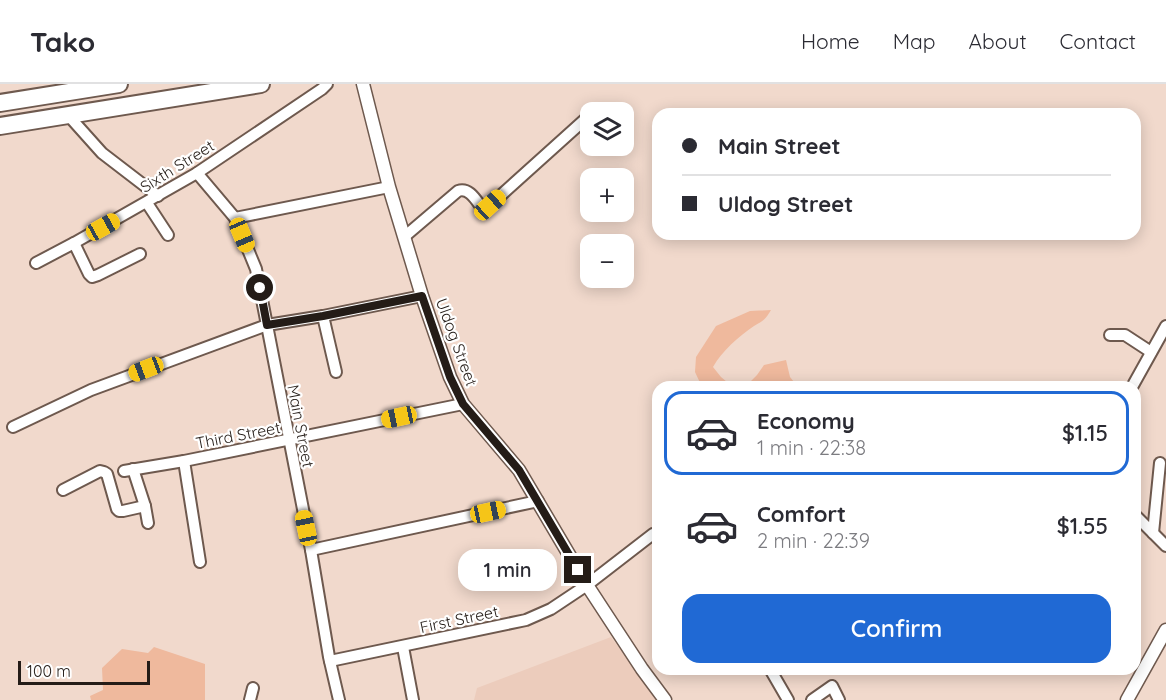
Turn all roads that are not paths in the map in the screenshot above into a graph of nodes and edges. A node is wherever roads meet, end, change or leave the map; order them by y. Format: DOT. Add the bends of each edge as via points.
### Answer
graph roads {
  1 [pos="119,84"];
  2 [pos="261,84"];
  3 [pos="327,84"];
  4 [pos="363,84"];
  5 [pos="47,89"];
  6 [pos="0,103"];
  7 [pos="69,115"];
  8 [pos="580,125"];
  9 [pos="0,126"];
  10 [pos="197,173"];
  11 [pos="388,187"];
  12 [pos="158,196"];
  13 [pos="147,203"];
  14 [pos="235,218"];
  15 [pos="168,236"];
  16 [pos="404,237"];
  17 [pos="75,243"];
  18 [pos="140,254"];
  19 [pos="36,263"];
  20 [pos="422,296"];
  21 [pos="323,316"];
  22 [pos="267,325"];
  23 [pos="1166,326"];
  24 [pos="1110,336"];
  25 [pos="1151,352"];
  26 [pos="336,372"];
  27 [pos="1135,381"];
  28 [pos="463,404"];
  29 [pos="13,426"];
  30 [pos="288,440"];
  31 [pos="184,461"];
  32 [pos="1160,464"];
  33 [pos="63,490"];
  34 [pos="537,501"];
  35 [pos="145,506"];
  36 [pos="1141,521"];
  37 [pos="147,523"];
  38 [pos="1153,533"];
  39 [pos="652,535"];
  40 [pos="1166,546"];
  41 [pos="311,550"];
  42 [pos="200,562"];
  43 [pos="587,585"];
  44 [pos="1166,630"];
  45 [pos="403,647"];
  46 [pos="330,661"];
  47 [pos="773,675"];
  48 [pos="1141,675"];
  49 [pos="1141,675"];
  50 [pos="253,688"];
  51 [pos="250,700"];
  52 [pos="339,700"];
  53 [pos="413,700"];
  54 [pos="665,700"];
  55 [pos="788,700"];
  56 [pos="812,700"];
  57 [pos="839,700"];
  58 [pos="1127,700"];
  1 -- 5 [label="highway"];
  2 -- 7 [label="highway"];
  3 -- 10 [label="street, Sixth Street"];
  4 -- 11 [label="street, Uldog Street"];
  5 -- 6 [label="highway"];
  7 -- 9 [label="highway"];
  7 -- 12 [label="street" via="102,153"];
  8 -- 16 [label="street" via="490,205 482,208 462,189"];
  10 -- 12 [label="street, Sixth Street"];
  10 -- 14 [label="street, Main Street"];
  11 -- 14 [label="street"];
  11 -- 16 [label="street, Uldog Street"];
  12 -- 13 [label="street, Sixth Street"];
  13 -- 15 [label="street"];
  13 -- 17 [label="street, Sixth Street"];
  14 -- 22 [label="street, Main Street" via="256,269"];
  16 -- 20 [label="street, Uldog Street"];
  17 -- 18 [label="street" via="92,277"];
  17 -- 19 [label="street, Sixth Street"];
  20 -- 21 [label="street"];
  20 -- 28 [label="street, Uldog Street"];
  21 -- 22 [label="street"];
  21 -- 26 [label="street"];
  22 -- 29 [label="street" via="91,390"];
  22 -- 30 [label="street, Main Street"];
  23 -- 25 [label="street"];
  24 -- 25 [label="street" via="1125,335"];
  25 -- 27 [label="street"];
  28 -- 30 [label="street, Third Street"];
  28 -- 34 [label="street, Uldog Street" via="519,470"];
  30 -- 31 [label="street, Third Street"];
  30 -- 41 [label="street, Main Street"];
  31 -- 35 [label="street, Third Street" via="128,470"];
  31 -- 42 [label="street"];
  32 -- 38 [label="street"];
  33 -- 35 [label="street" via="100,471 107,474 119,511"];
  34 -- 41 [label="street"];
  34 -- 43 [label="street, Uldog Street"];
  35 -- 37 [label="street"];
  36 -- 38 [label="street"];
  38 -- 40 [label="street"];
  39 -- 43 [label="street, First Street"];
  41 -- 46 [label="street, Main Street"];
  43 -- 45 [label="street, First Street" via="526,620"];
  43 -- 54 [label="street, Uldog Street"];
  44 -- 49 [label="street"];
  45 -- 46 [label="street, First Street"];
  45 -- 53 [label="street"];
  46 -- 52 [label="street, Main Street"];
  47 -- 55 [label="street"];
  48 -- 58 [label="street"];
  50 -- 51 [label="street"];
  56 -- 57 [label="street" via="832,686"];
}
